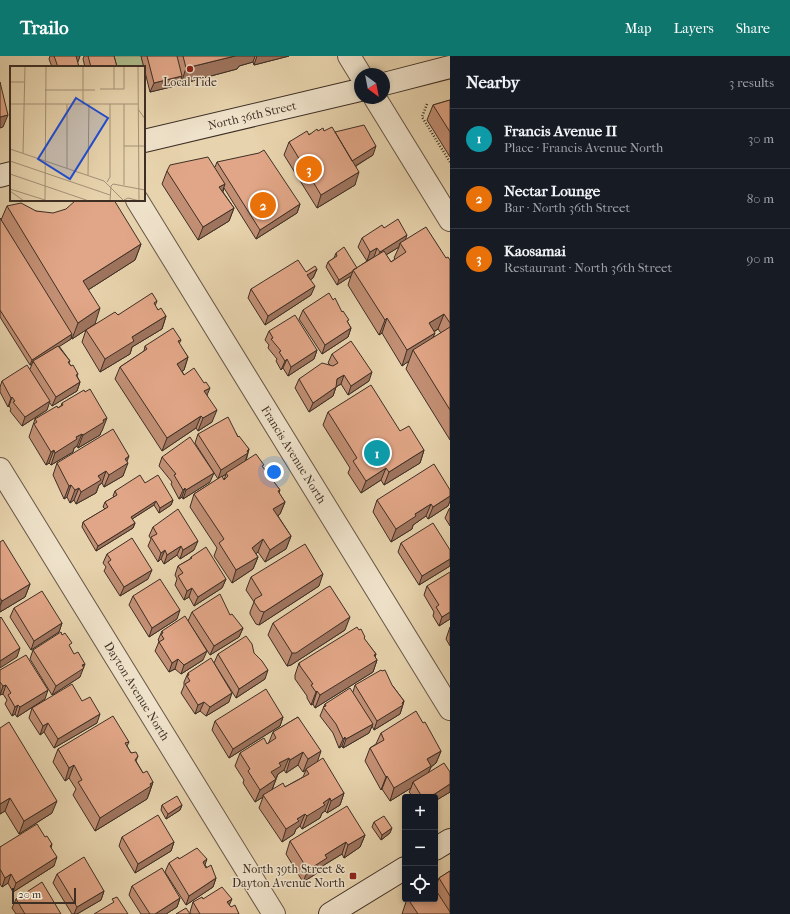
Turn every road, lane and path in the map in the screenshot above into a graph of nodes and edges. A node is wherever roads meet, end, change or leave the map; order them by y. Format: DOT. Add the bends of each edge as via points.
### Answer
graph roads {
  1 [pos="349,56"];
  2 [pos="450,67"];
  3 [pos="356,68"];
  4 [pos="390,82"];
  5 [pos="354,91"];
  6 [pos="379,104"];
  7 [pos="427,104"];
  8 [pos="145,141"];
  9 [pos="450,162"];
  10 [pos="10,173"];
  11 [pos="0,176"];
  12 [pos="138,201"];
  13 [pos="450,220"];
  14 [pos="0,469"];
  15 [pos="450,709"];
  16 [pos="450,840"];
  17 [pos="438,847"];
  18 [pos="402,870"];
  19 [pos="341,911"];
  20 [pos="274,914"];
  1 -- 3 [label="street"];
  2 -- 4 [label="street"];
  5 -- 8 [label="street, North 36th Street"];
  6 -- 13 [label="street"];
  7 -- 9 [label="path" via="422,116"];
  10 -- 11 [label="street"];
  12 -- 15 [label="street, Francis Avenue North"];
  14 -- 20 [label="street, Dayton Avenue North"];
  16 -- 17 [label="street"];
  18 -- 19 [label="street"];
}
